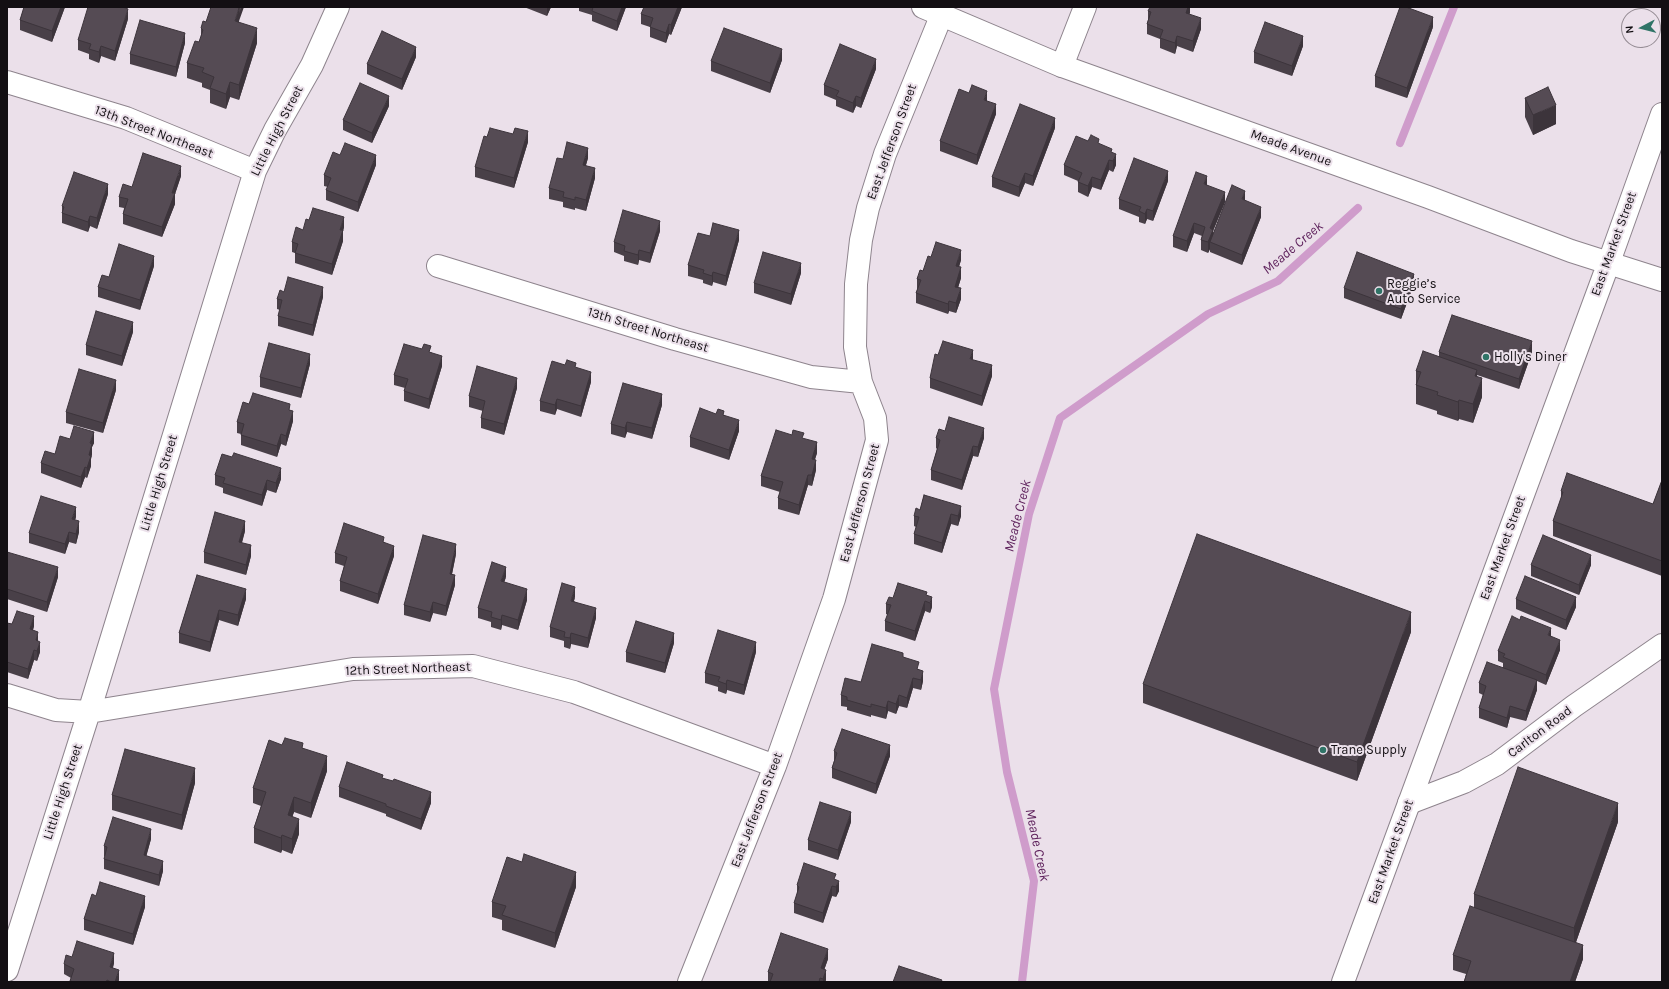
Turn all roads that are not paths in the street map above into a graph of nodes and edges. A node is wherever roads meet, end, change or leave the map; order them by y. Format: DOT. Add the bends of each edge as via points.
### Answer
graph roads {
  1 [pos="338,7"];
  2 [pos="1086,7"];
  3 [pos="933,11"];
  4 [pos="1062,66"];
  5 [pos="7,82"];
  6 [pos="1662,114"];
  7 [pos="255,171"];
  8 [pos="1608,262"];
  9 [pos="438,266"];
  10 [pos="1662,280"];
  11 [pos="861,382"];
  12 [pos="1662,645"];
  13 [pos="7,695"];
  14 [pos="89,712"];
  15 [pos="775,766"];
  16 [pos="1409,803"];
  17 [pos="7,970"];
  18 [pos="689,982"];
  19 [pos="1343,982"];
  1 -- 7 [label="street, Little High Street" via="312,65"];
  2 -- 4 [label="street"];
  3 -- 4 [label="street, Meade Avenue"];
  3 -- 11 [label="street, East Jefferson Street" via="868,208 861,240 856,284 855,347"];
  4 -- 8 [label="street, Meade Avenue"];
  5 -- 7 [label="street, 13th Street Northeast" via="126,118"];
  6 -- 8 [label="street, East Market Street"];
  7 -- 14 [label="street, Little High Street"];
  8 -- 10 [label="street, Meade Avenue"];
  8 -- 16 [label="street, East Market Street"];
  9 -- 11 [label="street, 13th Street Northeast" via="675,339 812,377"];
  11 -- 15 [label="street, East Jefferson Street" via="875,418 877,440 834,599"];
  12 -- 16 [label="street, Carlton Road" via="1496,764 1464,782"];
  13 -- 14 [label="street, 12th Street Northeast" via="56,710"];
  14 -- 15 [label="street, 12th Street Northeast" via="353,669 473,666 574,692"];
  14 -- 17 [label="street, Little High Street"];
  15 -- 18 [label="street, East Jefferson Street"];
  16 -- 19 [label="street, East Market Street"];
}
